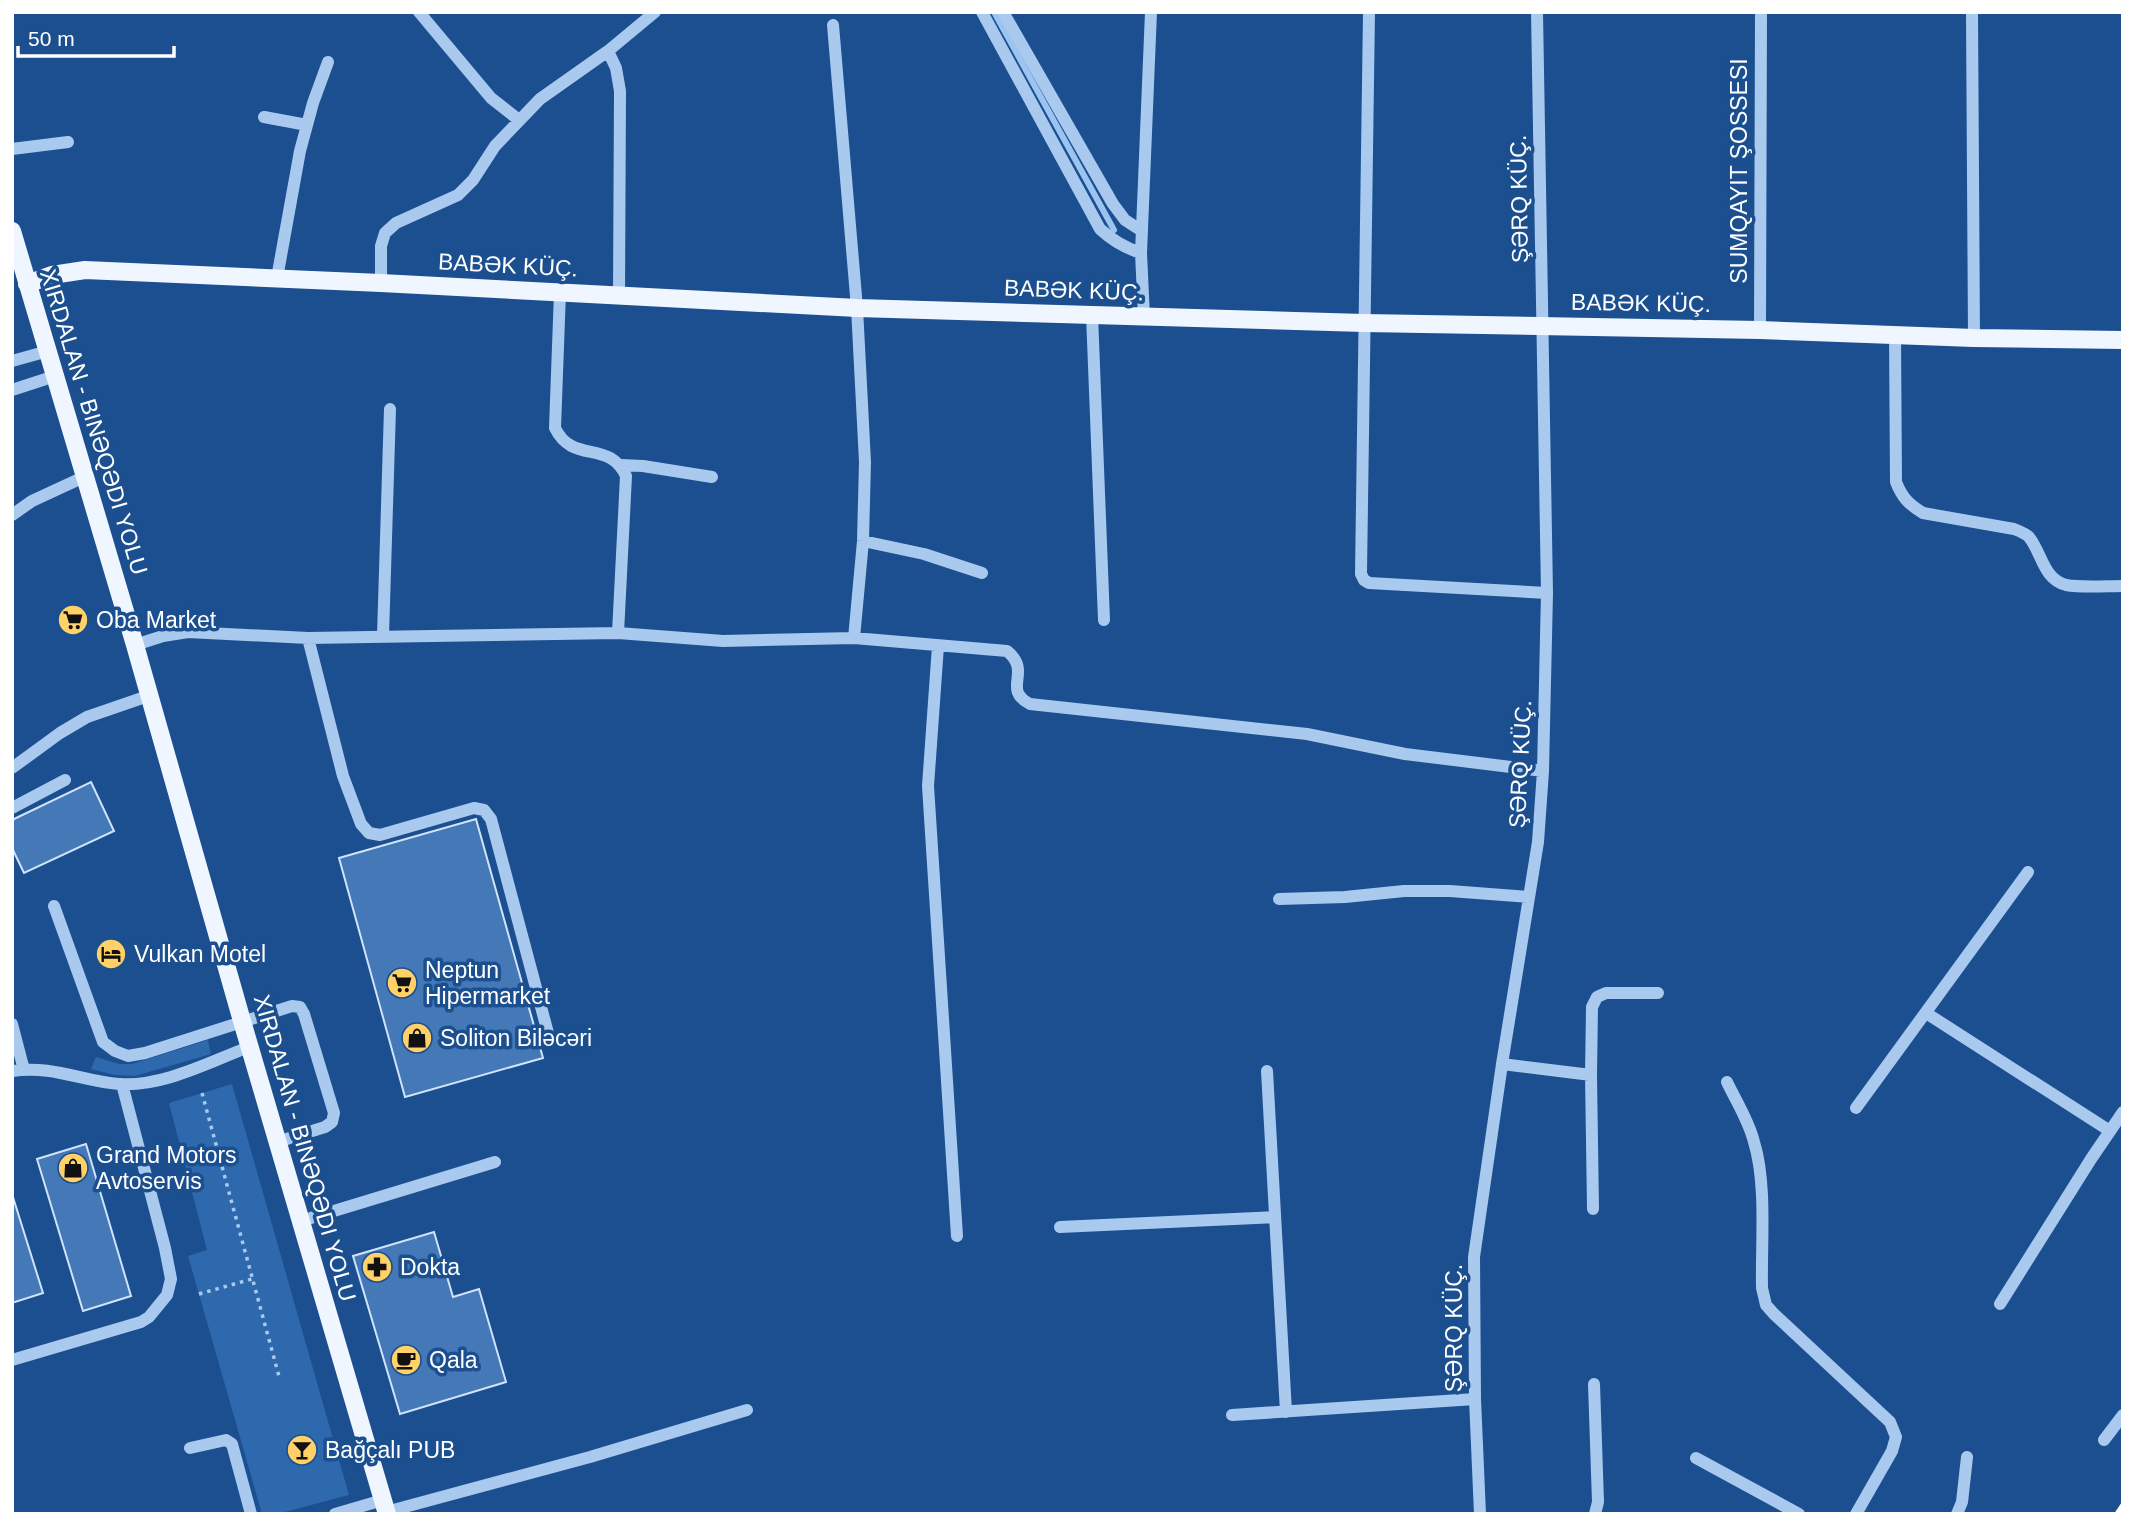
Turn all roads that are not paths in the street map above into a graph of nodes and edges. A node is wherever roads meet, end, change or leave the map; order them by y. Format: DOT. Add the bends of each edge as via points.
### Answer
graph roads {
  1 [pos="419,12"];
  2 [pos="654,12"];
  3 [pos="982,12"];
  4 [pos="1003,12"];
  5 [pos="1151,12"];
  6 [pos="1368,12"];
  7 [pos="1537,12"];
  8 [pos="1761,12"];
  9 [pos="1972,12"];
  10 [pos="833,25"];
  11 [pos="608,51"];
  12 [pos="328,62"];
  13 [pos="264,117"];
  14 [pos="519,120"];
  15 [pos="307,125"];
  16 [pos="68,142"];
  17 [pos="12,149"];
  18 [pos="1142,231"];
  19 [pos="12,232"];
  20 [pos="1142,253"];
  21 [pos="277,278"];
  22 [pos="381,283"];
  23 [pos="27,284"];
  24 [pos="560,292"];
  25 [pos="619,295"];
  26 [pos="857,308"];
  27 [pos="1092,315"];
  28 [pos="1144,317"];
  29 [pos="1364,323"];
  30 [pos="1542,326"];
  31 [pos="1760,330"];
  32 [pos="1895,334"];
  33 [pos="1974,338"];
  34 [pos="2123,340"];
  35 [pos="48,351"];
  36 [pos="12,360"];
  37 [pos="55,376"];
  38 [pos="12,390"];
  39 [pos="390,409"];
  40 [pos="621,465"];
  41 [pos="86,477"];
  42 [pos="712,477"];
  43 [pos="12,515"];
  44 [pos="863,541"];
  45 [pos="982,573"];
  46 [pos="2123,586"];
  47 [pos="1547,593"];
  48 [pos="1104,620"];
  49 [pos="618,634"];
  50 [pos="383,636"];
  51 [pos="308,638"];
  52 [pos="854,638"];
  53 [pos="135,645"];
  54 [pos="938,646"];
  55 [pos="148,696"];
  56 [pos="12,768"];
  57 [pos="1543,771"];
  58 [pos="65,780"];
  59 [pos="12,808"];
  60 [pos="2028,872"];
  61 [pos="1529,897"];
  62 [pos="1279,899"];
  63 [pos="54,906"];
  64 [pos="1658,993"];
  65 [pos="1926,1013"];
  66 [pos="242,1021"];
  67 [pos="12,1024"];
  68 [pos="548,1033"];
  69 [pos="249,1047"];
  70 [pos="1502,1064"];
  71 [pos="18,1070"];
  72 [pos="1267,1071"];
  73 [pos="1591,1075"];
  74 [pos="1727,1082"];
  75 [pos="122,1084"];
  76 [pos="1856,1108"];
  77 [pos="2123,1112"];
  78 [pos="2110,1131"];
  79 [pos="277,1142"];
  80 [pos="495,1162"];
  81 [pos="1593,1209"];
  82 [pos="1275,1217"];
  83 [pos="301,1221"];
  84 [pos="1060,1227"];
  85 [pos="957,1236"];
  86 [pos="2000,1304"];
  87 [pos="12,1360"];
  88 [pos="1594,1384"];
  89 [pos="1475,1399"];
  90 [pos="747,1410"];
  91 [pos="1286,1412"];
  92 [pos="1232,1415"];
  93 [pos="2123,1415"];
  94 [pos="2104,1440"];
  95 [pos="190,1448"];
  96 [pos="1967,1457"];
  97 [pos="1696,1458"];
  98 [pos="385,1509"];
  99 [pos="251,1514"];
  100 [pos="335,1514"];
  101 [pos="1480,1514"];
  102 [pos="1595,1514"];
  103 [pos="1799,1514"];
  104 [pos="1856,1514"];
  105 [pos="1958,1514"];
  1 -- 14 [label="street" via="491,98"];
  2 -- 11 [label="street"];
  3 -- 20 [label="street" via="1100,229"];
  4 -- 18 [label="street" via="1113,204 1125,220"];
  5 -- 18 [label="street"];
  6 -- 29 [label="street"];
  7 -- 30 [label="street, ŞƏRQ KÜÇ."];
  8 -- 31 [label="street"];
  9 -- 33 [label="street"];
  10 -- 26 [label="street"];
  11 -- 14 [label="street" via="540,99"];
  11 -- 25 [label="street" via="620,91"];
  12 -- 15 [label="street"];
  13 -- 15 [label="street"];
  14 -- 22 [label="street" via="458,195 385,233"];
  15 -- 21 [label="street"];
  16 -- 17 [label="street"];
  18 -- 20 [label="street"];
  19 -- 23 [label="main road"];
  20 -- 28 [label="street"];
  21 -- 22 [label="main road, BABƏK KÜÇ."];
  21 -- 23 [label="main road, BABƏK KÜÇ." via="85,270"];
  22 -- 24 [label="main road, BABƏK KÜÇ."];
  23 -- 35 [label="main road"];
  24 -- 25 [label="main road, BABƏK KÜÇ."];
  24 -- 40 [label="street" via="555,428 569,446 611,457"];
  25 -- 26 [label="main road, BABƏK KÜÇ."];
  26 -- 27 [label="main road, BABƏK KÜÇ."];
  26 -- 44 [label="street" via="865,462"];
  27 -- 28 [label="main road, BABƏK KÜÇ."];
  27 -- 48 [label="street"];
  28 -- 29 [label="main road, BABƏK KÜÇ."];
  29 -- 30 [label="main road, BABƏK KÜÇ."];
  29 -- 47 [label="street" via="1364,580"];
  30 -- 31 [label="main road, BABƏK KÜÇ."];
  30 -- 47 [label="street, ŞƏRQ KÜÇ."];
  31 -- 32 [label="main road, BABƏK KÜÇ."];
  32 -- 33 [label="main road, BABƏK KÜÇ."];
  32 -- 46 [label="street" via="1896,482 1902,497 1923,513 2014,528 2027,535 2055,580 2067,585"];
  33 -- 34 [label="main road, BABƏK KÜÇ."];
  35 -- 36 [label="street"];
  35 -- 37 [label="main road"];
  37 -- 38 [label="street"];
  37 -- 41 [label="main road"];
  39 -- 50 [label="street"];
  40 -- 42 [label="street"];
  40 -- 49 [label="street" via="626,476"];
  41 -- 43 [label="street"];
  41 -- 53 [label="main road"];
  44 -- 45 [label="street"];
  44 -- 52 [label="street"];
  47 -- 57 [label="street, ŞƏRQ KÜÇ."];
  49 -- 50 [label="street"];
  49 -- 52 [label="street" via="723,641"];
  50 -- 51 [label="street"];
  51 -- 53 [label="street" via="188,632"];
  51 -- 68 [label="street" via="343,776 361,824 369,833 380,835 474,808 484,810 491,819"];
  52 -- 54 [label="street"];
  53 -- 55 [label="main road"];
  54 -- 57 [label="street" via="1007,651 1019,664 1017,691 1030,704 1307,734 1405,754"];
  54 -- 85 [label="street" via="929,831"];
  55 -- 56 [label="street" via="88,718"];
  55 -- 66 [label="main road"];
  57 -- 61 [label="street, ŞƏRQ KÜÇ."];
  58 -- 59 [label="street"];
  60 -- 65 [label="street"];
  61 -- 62 [label="street" via="1415,891"];
  61 -- 70 [label="street, ŞƏRQ KÜÇ."];
  63 -- 66 [label="street" via="103,1042 115,1051 128,1056 145,1053"];
  64 -- 73 [label="street" via="1597,997 1592,1007"];
  65 -- 76 [label="street"];
  65 -- 78 [label="street"];
  66 -- 69 [label="main road"];
  66 -- 79 [label="street" via="300,1007 334,1113 325,1127"];
  67 -- 71 [label="street"];
  69 -- 75 [label="street" via="175,1075"];
  69 -- 79 [label="main road"];
  70 -- 73 [label="street"];
  70 -- 89 [label="street, ŞƏRQ KÜÇ." via="1474,1257"];
  71 -- 75 [label="street" via="41,1069"];
  72 -- 82 [label="street"];
  73 -- 81 [label="street"];
  74 -- 104 [label="street" via="1759,1160 1766,1305 1890,1422 1896,1437"];
  75 -- 87 [label="street" via="165,1248 171,1279 167,1295 141,1322"];
  77 -- 78 [label="street"];
  78 -- 86 [label="street"];
  79 -- 83 [label="main road"];
  80 -- 83 [label="street"];
  82 -- 84 [label="street"];
  82 -- 91 [label="street"];
  83 -- 98 [label="main road"];
  88 -- 102 [label="street"];
  89 -- 91 [label="street"];
  89 -- 101 [label="street, ŞƏRQ KÜÇ."];
  90 -- 98 [label="street" via="590,1457"];
  91 -- 92 [label="street"];
  93 -- 94 [label="street"];
  95 -- 99 [label="street" via="226,1440 232,1444"];
  96 -- 105 [label="street"];
  97 -- 103 [label="street"];
  98 -- 100 [label="street"];
}
